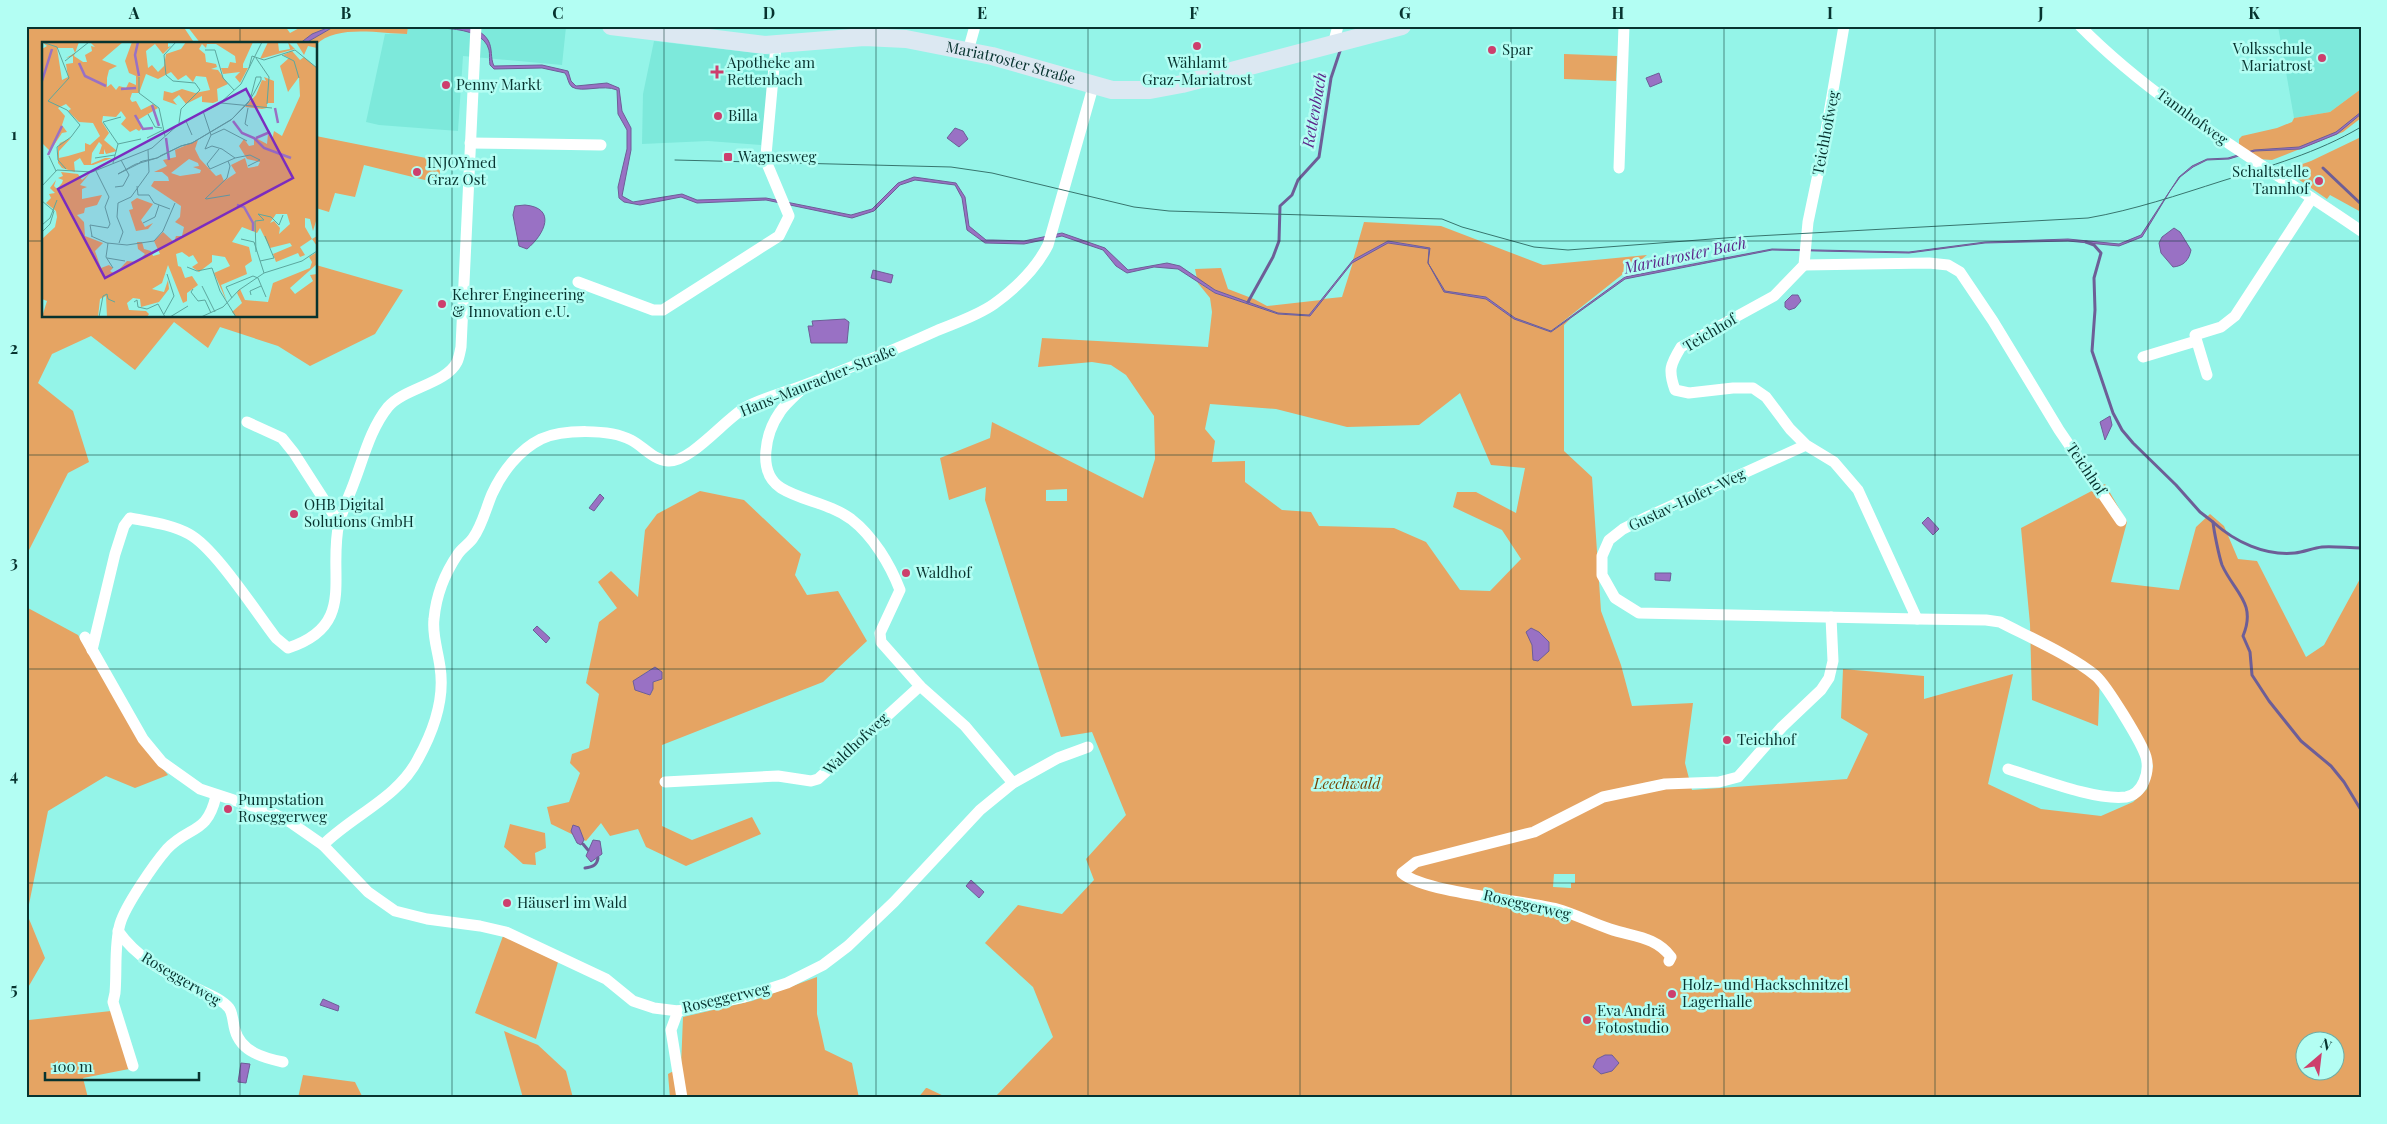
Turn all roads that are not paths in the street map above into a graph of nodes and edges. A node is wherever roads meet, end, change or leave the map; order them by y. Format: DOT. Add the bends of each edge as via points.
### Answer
graph roads {
  1 [pos="476,26"];
  2 [pos="611,26"];
  3 [pos="975,26"];
  4 [pos="1402,26"];
  5 [pos="1624,26"];
  6 [pos="1844,26"];
  7 [pos="2080,26"];
  8 [pos="688,31"];
  9 [pos="1343,37"];
  10 [pos="776,44"];
  11 [pos="968,51"];
  12 [pos="1093,87"];
  13 [pos="470,143"];
  14 [pos="601,145"];
  15 [pos="1619,168"];
  16 [pos="2312,198"];
  17 [pos="2361,231"];
  18 [pos="1804,261"];
  19 [pos="578,282"];
  20 [pos="2198,337"];
  21 [pos="2144,357"];
  22 [pos="2207,375"];
  23 [pos="807,384"];
  24 [pos="247,422"];
  25 [pos="1806,445"];
  26 [pos="2121,521"];
  27 [pos="339,523"];
  28 [pos="1831,617"];
  29 [pos="1917,619"];
  30 [pos="85,637"];
  31 [pos="92,650"];
  32 [pos="920,686"];
  33 [pos="1088,747"];
  34 [pos="2008,769"];
  35 [pos="665,782"];
  36 [pos="1013,783"];
  37 [pos="216,796"];
  38 [pos="323,845"];
  39 [pos="118,931"];
  40 [pos="1669,961"];
  41 [pos="678,1011"];
  42 [pos="283,1062"];
  43 [pos="133,1066"];
  44 [pos="682,1098"];
  1 -- 13 [label="street"];
  2 -- 8 [label="main road, Mariatroster Straße"];
  3 -- 11 [label="street"];
  4 -- 9 [label="main road, Mariatroster Straße"];
  5 -- 15 [label="street"];
  6 -- 18 [label="street, Teichhofweg"];
  7 -- 16 [label="street, Tannhofweg" via="2139,78"];
  8 -- 10 [label="main road, Mariatroster Straße"];
  9 -- 12 [label="main road, Mariatroster Straße" via="1167,87 1129,91"];
  10 -- 11 [label="main road, Mariatroster Straße" via="886,37"];
  10 -- 19 [label="street" via="766,155 787,213 787,221 778,236 663,310 653,310"];
  11 -- 12 [label="main road, Mariatroster Straße"];
  12 -- 23 [label="street, Hans-Mauracher-Straße" via="1048,245 1028,275 993,305"];
  13 -- 14 [label="street"];
  13 -- 27 [label="street" via="461,347 457,363 436,381 403,395 388,406 375,426"];
  16 -- 17 [label="street, Tannhofweg"];
  16 -- 20 [label="street" via="2235,316 2221,328"];
  18 -- 25 [label="street, Teichhof" via="1774,296 1682,347 1672,362 1670,374 1675,390 1689,393 1753,388 1766,397"];
  18 -- 26 [label="street, Teichhof" via="1948,265 1960,272 2054,423"];
  20 -- 21 [label="street"];
  20 -- 22 [label="street"];
  23 -- 32 [label="street" via="780,412 770,433 765,457 768,474 781,488 829,506 851,519 871,538 900,590 880,634 881,642"];
  23 -- 38 [label="street, Hans-Mauracher-Straße" via="747,407 728,419 685,457 668,461 654,456 631,440 607,432 583,431 544,438 524,450 500,479 474,538 460,551 444,580 434,621 441,669 440,695 430,734 418,760 396,788"];
  24 -- 27 [label="street" via="282,438"];
  25 -- 28 [label="street, Gustav-Hofer-Weg" via="1623,529 1609,540 1602,556 1602,576 1615,598 1639,613"];
  25 -- 29 [label="street, Teichhof" via="1834,462 1858,490"];
  27 -- 31 [label="street" via="332,616 299,645 288,648 276,638 206,547 190,534 163,524 130,518 115,554"];
  28 -- 29 [label="street"];
  28 -- 40 [label="street, Roseggerweg" via="1833,662 1829,678 1738,777 1719,782 1665,784 1603,797 1534,832 1416,862 1402,873 1431,885 1558,909 1611,930 1637,935 1665,950 1671,957"];
  29 -- 34 [label="street" via="2000,622 2079,665 2097,677 2109,692 2146,758 2147,772 2142,786 2128,796 2114,797"];
  30 -- 31 [label="street, Roseggerweg"];
  31 -- 37 [label="street, Roseggerweg" via="143,739 162,762 200,789"];
  32 -- 35 [label="street, Waldhofweg" via="818,779 811,781 778,776"];
  32 -- 36 [label="street" via="965,726"];
  33 -- 36 [label="street, Roseggerweg" via="1058,758"];
  36 -- 41 [label="street, Roseggerweg" via="980,810 854,940 823,965 787,983 714,1005"];
  37 -- 38 [label="street, Roseggerweg" via="290,822"];
  37 -- 39 [label="street, Roseggerweg" via="212,813 202,826 166,850 126,909"];
  38 -- 41 [label="street, Roseggerweg" via="368,892 395,911 506,932 606,979 633,1001"];
  39 -- 42 [label="street, Roseggerweg" via="143,958 230,1009 237,1037 248,1049 261,1057"];
  39 -- 43 [label="street, Roseggerweg" via="113,1002"];
  41 -- 44 [label="street" via="671,1030"];
}
